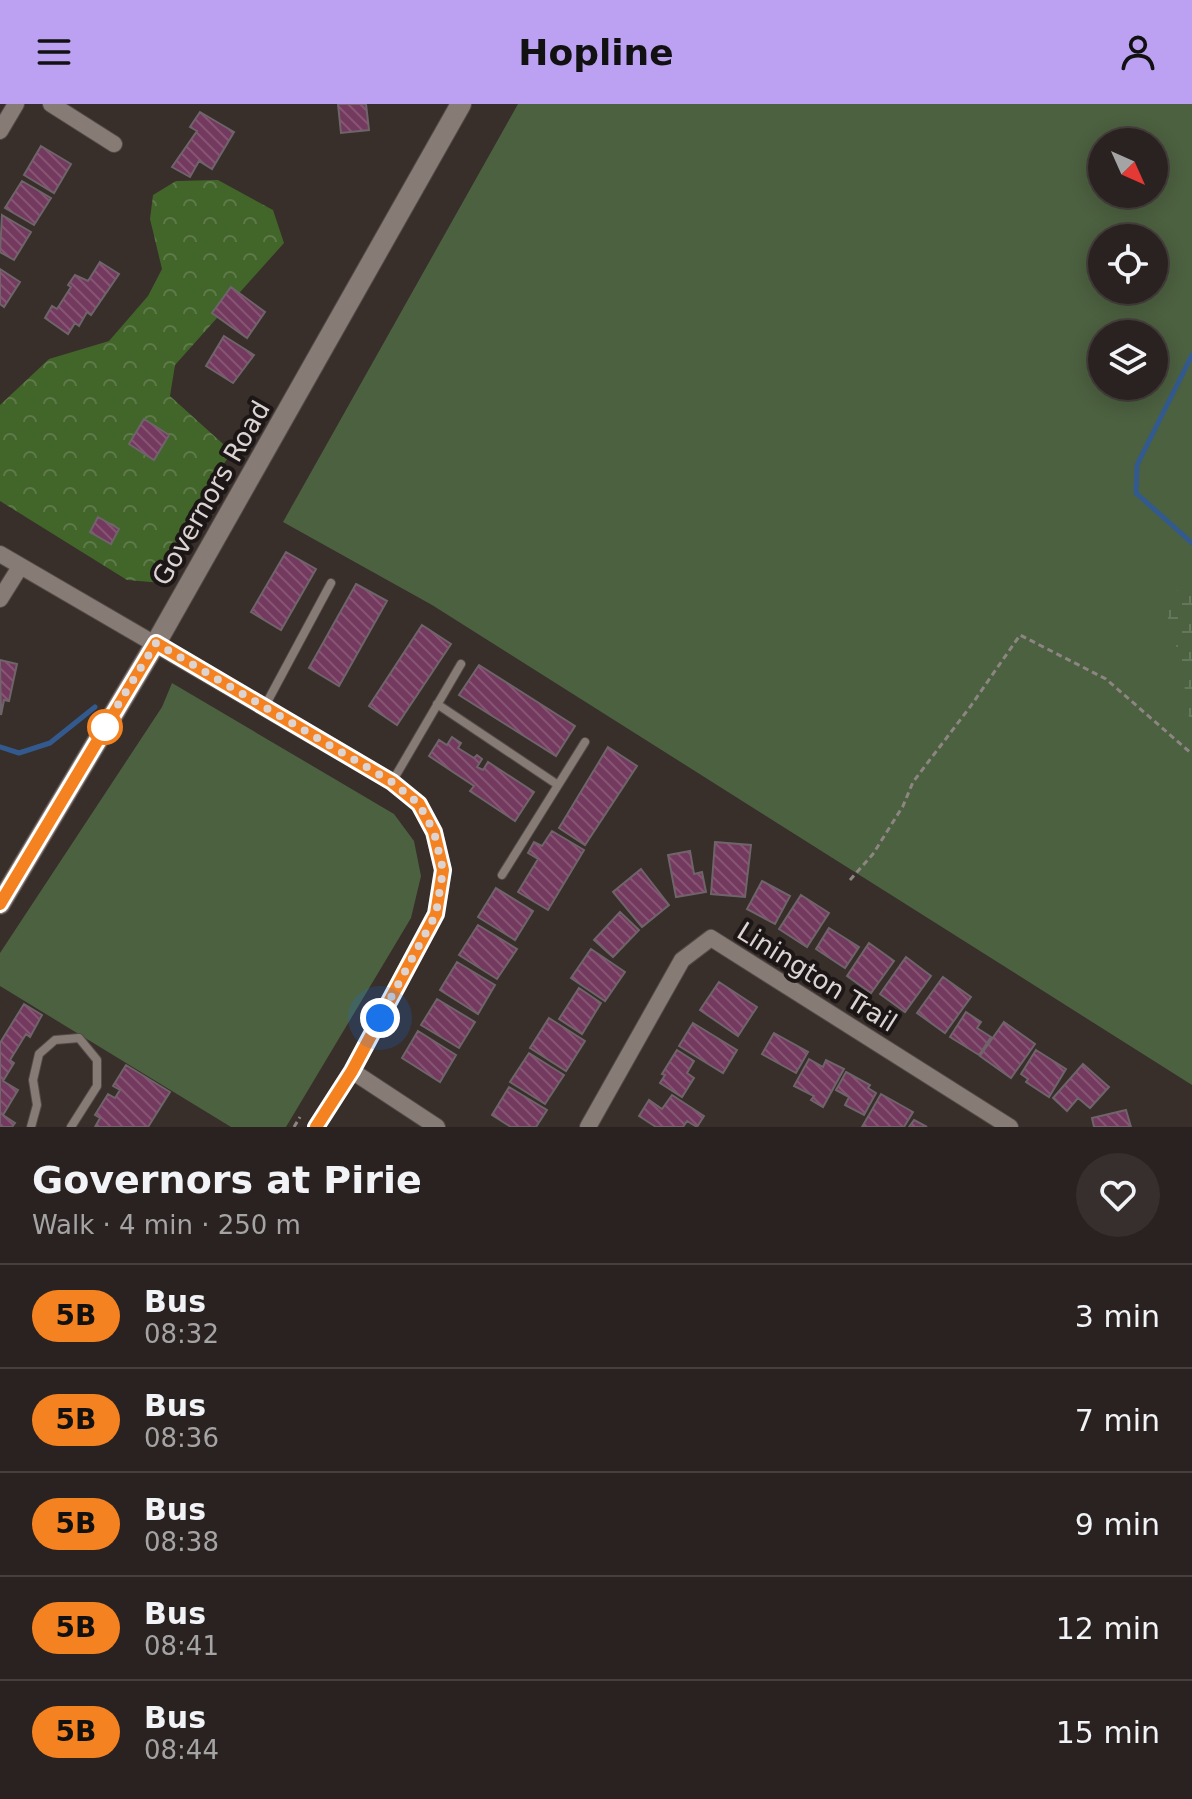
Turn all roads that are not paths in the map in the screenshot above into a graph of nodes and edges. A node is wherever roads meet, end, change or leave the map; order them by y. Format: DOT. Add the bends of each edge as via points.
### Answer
graph roads {
  1 [pos="16,104"];
  2 [pos="51,104"];
  3 [pos="461,104"];
  4 [pos="0,131"];
  5 [pos="114,144"];
  6 [pos="0,554"];
  7 [pos="20,567"];
  8 [pos="331,583"];
  9 [pos="0,599"];
  10 [pos="156,643"];
  11 [pos="461,664"];
  12 [pos="437,704"];
  13 [pos="265,706"];
  14 [pos="585,742"];
  15 [pos="392,782"];
  16 [pos="558,785"];
  17 [pos="502,875"];
  18 [pos="0,904"];
  19 [pos="352,1071"];
  20 [pos="31,1127"];
  21 [pos="71,1127"];
  22 [pos="316,1127"];
  23 [pos="437,1127"];
  24 [pos="588,1127"];
  25 [pos="1010,1127"];
  1 -- 4 [label="street"];
  2 -- 5 [label="street"];
  3 -- 10 [label="main road, Governors Road"];
  6 -- 7 [label="street"];
  7 -- 9 [label="street"];
  7 -- 10 [label="street"];
  8 -- 13 [label="lane"];
  10 -- 13 [label="street"];
  10 -- 18 [label="main road, Governors Road"];
  11 -- 12 [label="lane"];
  12 -- 15 [label="lane"];
  12 -- 16 [label="lane"];
  13 -- 15 [label="street"];
  14 -- 16 [label="lane"];
  15 -- 19 [label="street" via="419,804 434,832 443,870 436,914"];
  16 -- 17 [label="lane"];
  19 -- 22 [label="street"];
  19 -- 23 [label="street"];
  20 -- 21 [label="lane" via="39,1054 55,1040 79,1038 97,1060 97,1086"];
  24 -- 25 [label="street, Linington Trail" via="682,960 711,938"];
}
